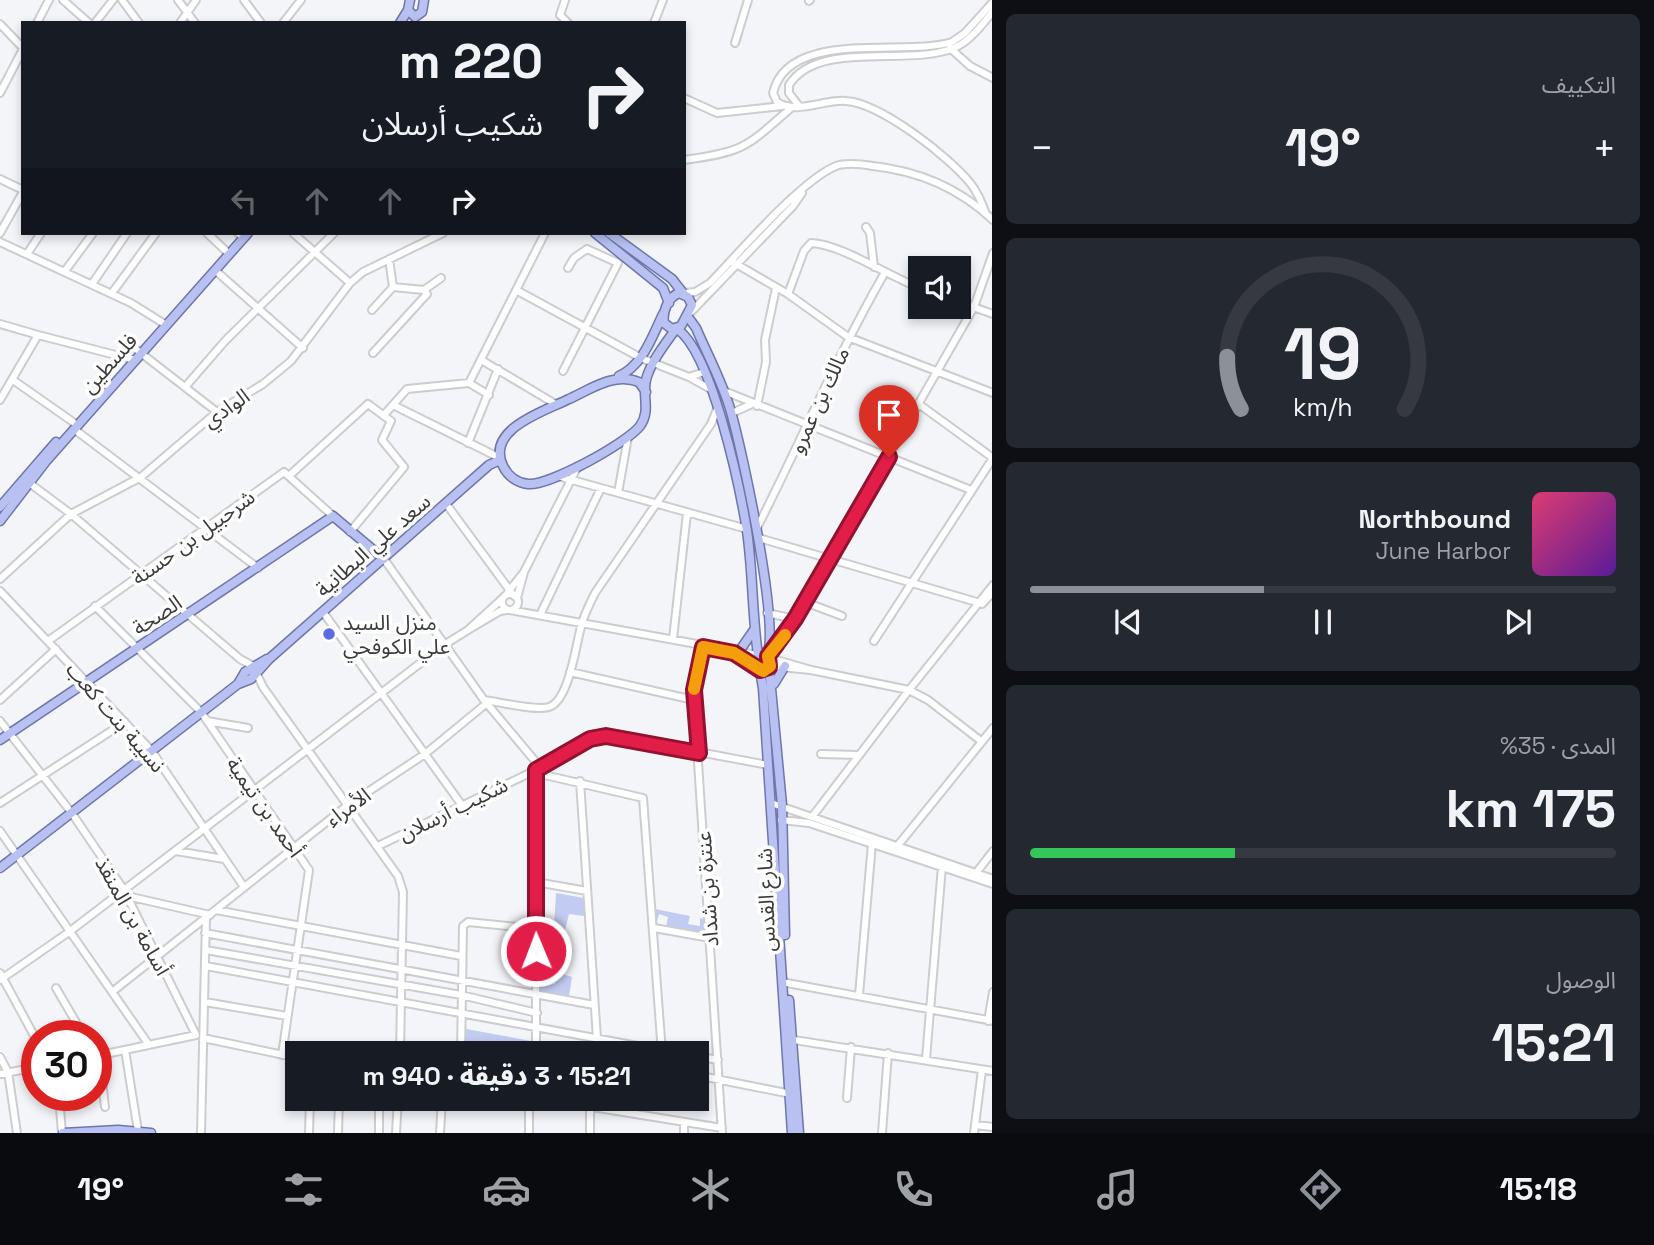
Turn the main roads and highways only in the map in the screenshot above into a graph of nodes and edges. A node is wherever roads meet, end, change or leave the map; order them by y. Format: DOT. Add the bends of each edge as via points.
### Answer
graph roads {
  1 [pos="425,1"];
  2 [pos="412,11"];
  3 [pos="240,235"];
  4 [pos="241,235"];
  5 [pos="598,235"];
  6 [pos="611,235"];
  7 [pos="654,267"];
  8 [pos="647,274"];
  9 [pos="684,293"];
  10 [pos="669,303"];
  11 [pos="664,312"];
  12 [pos="688,315"];
  13 [pos="676,329"];
  14 [pos="136,356"];
  15 [pos="617,378"];
  16 [pos="646,392"];
  17 [pos="73,426"];
  18 [pos="500,459"];
  19 [pos="3,502"];
  20 [pos="0,521"];
  21 [pos="384,559"];
  22 [pos="755,628"];
  23 [pos="736,653"];
  24 [pos="764,661"];
  25 [pos="785,667"];
  26 [pos="773,687"];
  27 [pos="0,740"];
  28 [pos="0,867"];
  29 [pos="86,1132"];
  30 [pos="63,1133"];
  31 [pos="151,1133"];
  32 [pos="792,1133"];
  33 [pos="799,1133"];
  1 -- 2 [label="main road"];
  3 -- 14 [label="main road, فلسطين"];
  4 -- 14 [label="main road, فلسطين" via="216,271"];
  5 -- 8 [label="main road"];
  6 -- 7 [label="main road"];
  7 -- 8 [label="main road"];
  7 -- 9 [label="main road"];
  8 -- 10 [label="main road" via="663,288"];
  9 -- 10 [label="main road" via="673,296"];
  9 -- 12 [label="main road, شارع القدس" via="692,305"];
  10 -- 11 [label="main road"];
  11 -- 13 [label="main road" via="664,323"];
  11 -- 15 [label="main road" via="641,358"];
  12 -- 13 [label="main road"];
  12 -- 24 [label="main road, شارع القدس" via="732,413 759,538 767,613"];
  13 -- 16 [label="main road" via="654,364"];
  13 -- 22 [label="main road" via="688,340 718,407 747,528"];
  14 -- 17 [label="main road, فلسطين"];
  15 -- 16 [label="main road" via="639,382"];
  15 -- 18 [label="main road" via="509,431"];
  16 -- 18 [label="main road" via="642,423 628,437 558,476 536,484 519,482"];
  17 -- 19 [label="main road, فلسطين"];
  17 -- 19 [label="main road, فلسطين" via="28,482"];
  18 -- 21 [label="main road, سعد علي البطانية"];
  19 -- 20 [label="main road, فلسطين"];
  21 -- 27 [label="main road, الصحة" via="333,516"];
  21 -- 28 [label="main road, سعد علي البطانية" via="238,684"];
  22 -- 23 [label="main road" via="749,642"];
  22 -- 24 [label="main road"];
  24 -- 26 [label="main road, شارع القدس"];
  24 -- 32 [label="main road"];
  25 -- 26 [label="main road"];
  26 -- 33 [label="main road, شارع القدس"];
  29 -- 30 [label="main road"];
  29 -- 31 [label="main road"];
}
